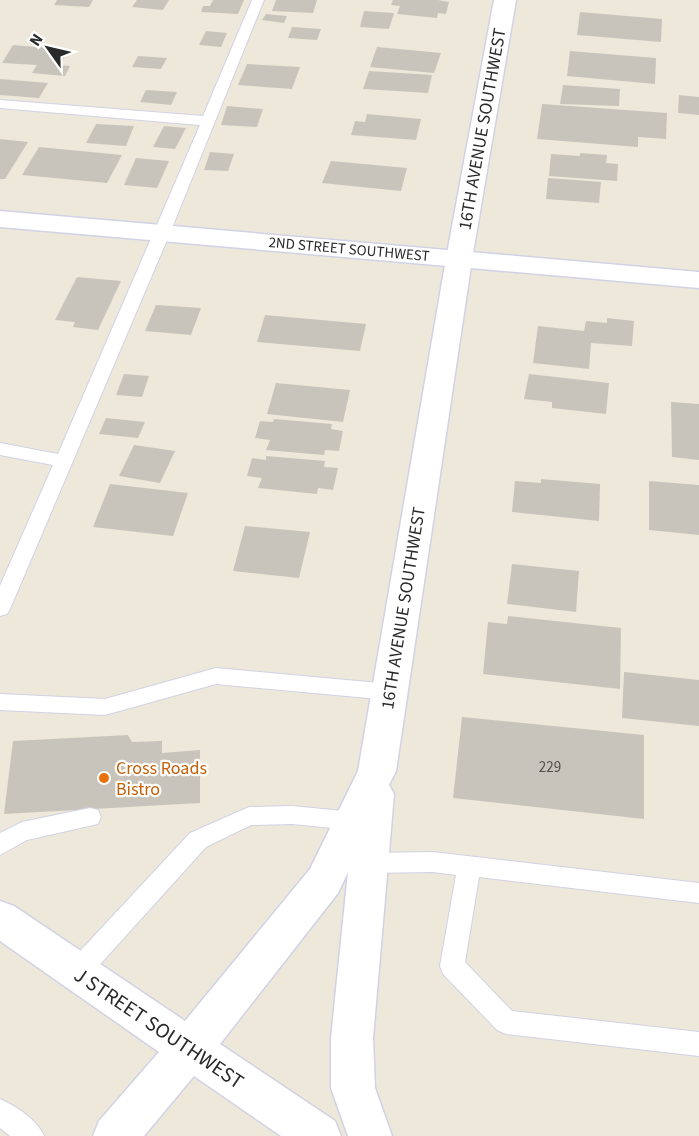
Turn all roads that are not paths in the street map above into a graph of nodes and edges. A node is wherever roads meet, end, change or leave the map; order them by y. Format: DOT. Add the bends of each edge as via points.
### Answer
graph roads {
  1 [pos="258,0"];
  2 [pos="505,0"];
  3 [pos="0,104"];
  4 [pos="208,121"];
  5 [pos="0,219"];
  6 [pos="162,233"];
  7 [pos="459,259"];
  8 [pos="699,280"];
  9 [pos="0,449"];
  10 [pos="64,461"];
  11 [pos="0,609"];
  12 [pos="390,692"];
  13 [pos="0,702"];
  14 [pos="377,771"];
  15 [pos="90,817"];
  16 [pos="353,821"];
  17 [pos="0,845"];
  18 [pos="369,863"];
  19 [pos="469,866"];
  20 [pos="699,893"];
  21 [pos="0,919"];
  22 [pos="77,972"];
  23 [pos="699,1044"];
  24 [pos="189,1049"];
  25 [pos="3,1119"];
  26 [pos="31,1136"];
  27 [pos="115,1136"];
  28 [pos="319,1136"];
  29 [pos="370,1136"];
  1 -- 4 [label="lane"];
  2 -- 7 [label="main road, 16TH AVENUE SOUTHWEST"];
  3 -- 4 [label="lane"];
  4 -- 6 [label="lane"];
  5 -- 6 [label="main road, 2ND STREET SOUTHWEST"];
  6 -- 7 [label="main road, 2ND STREET SOUTHWEST"];
  6 -- 10 [label="lane"];
  7 -- 8 [label="main road, 2ND STREET SOUTHWEST"];
  7 -- 12 [label="main road, 16TH AVENUE SOUTHWEST"];
  9 -- 10 [label="lane"];
  10 -- 11 [label="lane"];
  12 -- 13 [label="lane" via="216,676 105,707"];
  12 -- 14 [label="main road, 16TH AVENUE SOUTHWEST"];
  14 -- 16 [label="main road, 16TH AVENUE SOUTHWEST"];
  14 -- 18 [label="main road"];
  15 -- 17 [label="lane" via="22,832"];
  16 -- 22 [label="lane" via="292,815 249,816 198,840"];
  16 -- 24 [label="main road, 16TH AVENUE SOUTHWEST" via="324,882"];
  18 -- 19 [label="lane"];
  18 -- 29 [label="main road" via="352,1038 353,1088"];
  19 -- 20 [label="lane"];
  19 -- 23 [label="lane" via="452,966 506,1022"];
  21 -- 22 [label="main road, J STREET SOUTHWEST"];
  22 -- 24 [label="main road, J STREET SOUTHWEST"];
  24 -- 27 [label="main road, 16TH AVENUE SOUTHWEST"];
  24 -- 28 [label="main road, J STREET SOUTHWEST"];
  25 -- 26 [label="lane"];
}
